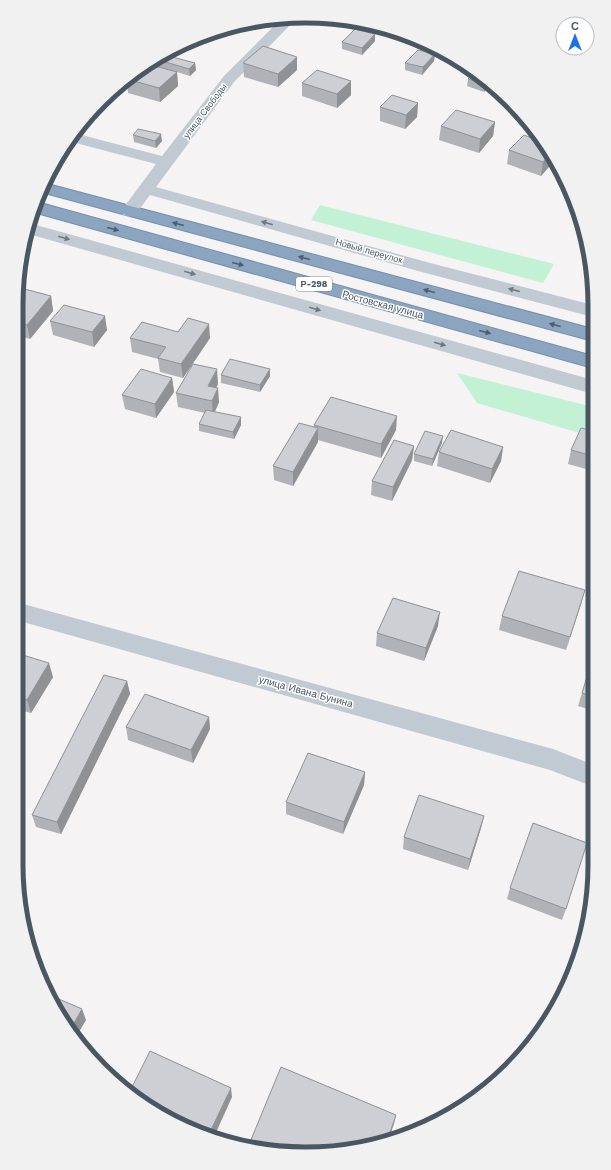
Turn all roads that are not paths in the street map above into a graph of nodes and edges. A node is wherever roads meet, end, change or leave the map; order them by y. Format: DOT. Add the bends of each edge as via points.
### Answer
graph roads {
  1 [pos="284,24"];
  2 [pos="78,139"];
  3 [pos="166,162"];
  4 [pos="49,189"];
  5 [pos="146,189"];
  6 [pos="41,209"];
  7 [pos="129,211"];
  8 [pos="34,230"];
  9 [pos="588,310"];
  10 [pos="588,334"];
  11 [pos="588,361"];
  12 [pos="588,385"];
  13 [pos="23,613"];
  14 [pos="588,774"];
  1 -- 3 [label="street, улица Свободы" via="229,79"];
  2 -- 3 [label="street"];
  3 -- 5 [label="street, улица Свободы"];
  4 -- 7 [label="highway, Р-298"];
  5 -- 7 [label="street, улица Свободы"];
  9 -- 5 [label="street, Новый переулок, one-way" via="424,267"];
  6 -- 11 [label="highway, Ростовская улица / Р-298, one-way"];
  10 -- 7 [label="highway, Р-298, one-way"];
  8 -- 12 [label="street, one-way"];
  13 -- 14 [label="street, улица Ивана Бунина" via="553,760"];
}
